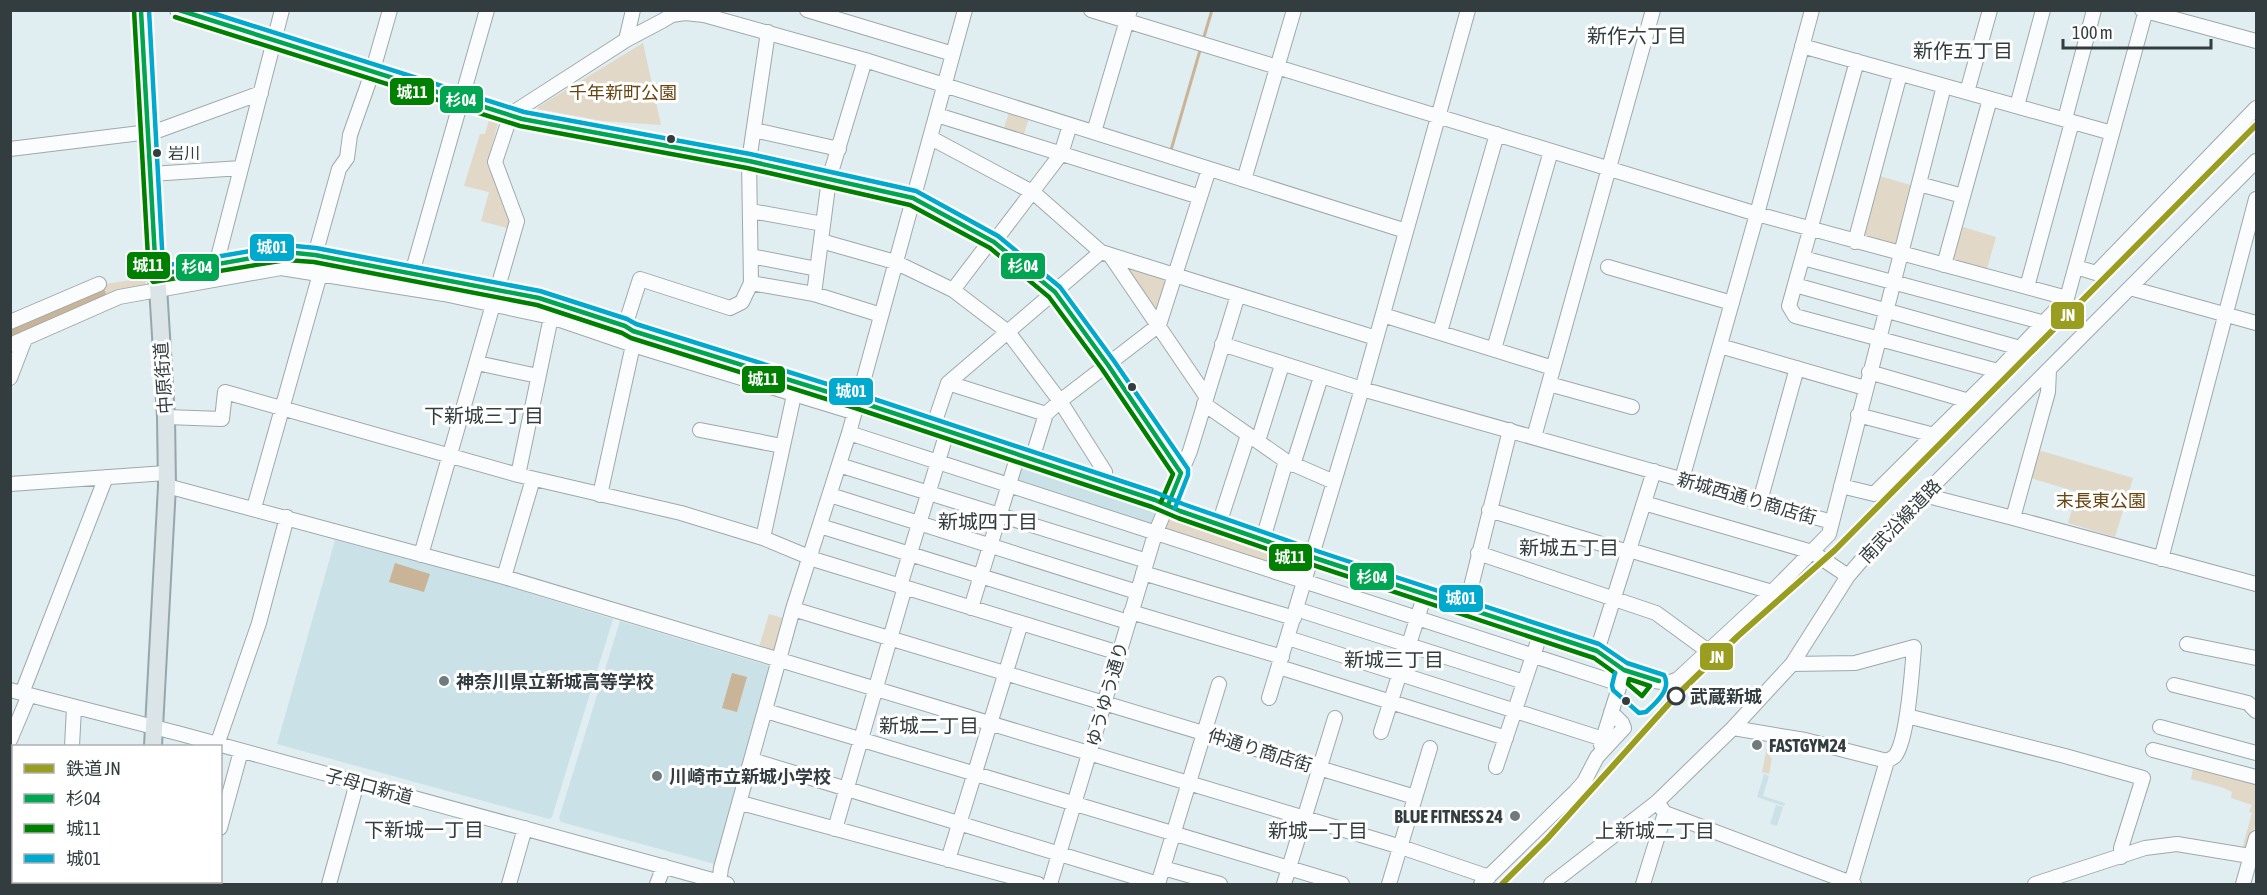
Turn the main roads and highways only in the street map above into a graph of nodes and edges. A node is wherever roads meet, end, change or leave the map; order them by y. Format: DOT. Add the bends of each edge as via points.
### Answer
graph roads {
  1 [pos="141,10"];
  2 [pos="153,745"];
  1 -- 2 [label="main road, 中原街道" via="166,417 167,480"];
}
